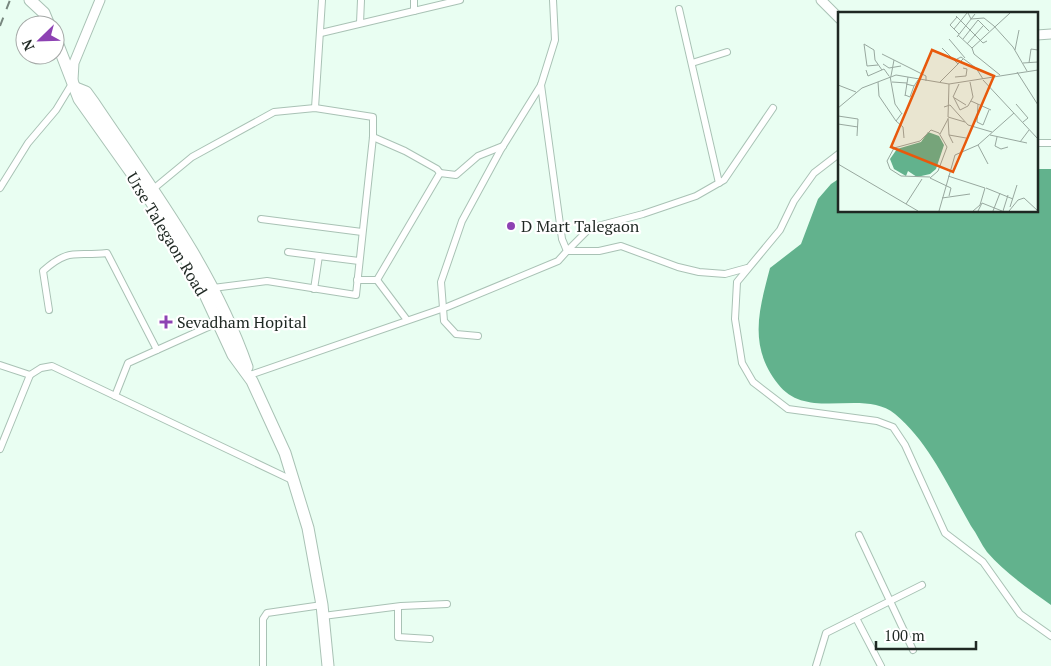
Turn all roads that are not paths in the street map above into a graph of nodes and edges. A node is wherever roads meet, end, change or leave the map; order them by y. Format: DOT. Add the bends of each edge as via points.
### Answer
graph roads {
  1 [pos="30,0"];
  2 [pos="100,0"];
  3 [pos="322,0"];
  4 [pos="362,0"];
  5 [pos="414,0"];
  6 [pos="455,0"];
  7 [pos="553,0"];
  8 [pos="821,0"];
  9 [pos="679,9"];
  10 [pos="414,11"];
  11 [pos="45,15"];
  12 [pos="838,17"];
  13 [pos="360,24"];
  14 [pos="320,33"];
  15 [pos="1051,34"];
  16 [pos="1038,35"];
  17 [pos="727,52"];
  18 [pos="65,59"];
  19 [pos="692,63"];
  20 [pos="541,85"];
  21 [pos="78,87"];
  22 [pos="315,108"];
  23 [pos="773,108"];
  24 [pos="373,137"];
  25 [pos="1038,143"];
  26 [pos="1051,143"];
  27 [pos="502,146"];
  28 [pos="838,155"];
  29 [pos="440,173"];
  30 [pos="719,183"];
  31 [pos="0,188"];
  32 [pos="150,192"];
  33 [pos="261,219"];
  34 [pos="362,232"];
  35 [pos="567,250"];
  36 [pos="288,252"];
  37 [pos="319,256"];
  38 [pos="359,261"];
  39 [pos="748,268"];
  40 [pos="357,280"];
  41 [pos="377,280"];
  42 [pos="213,288"];
  43 [pos="314,289"];
  44 [pos="443,308"];
  45 [pos="49,310"];
  46 [pos="407,320"];
  47 [pos="217,323"];
  48 [pos="478,336"];
  49 [pos="157,350"];
  50 [pos="0,365"];
  51 [pos="30,375"];
  52 [pos="251,378"];
  53 [pos="115,396"];
  54 [pos="0,449"];
  55 [pos="295,482"];
  56 [pos="859,535"];
  57 [pos="922,585"];
  58 [pos="890,601"];
  59 [pos="447,604"];
  60 [pos="398,607"];
  61 [pos="323,611"];
  62 [pos="856,618"];
  63 [pos="1051,636"];
  64 [pos="430,639"];
  65 [pos="913,650"];
  66 [pos="263,666"];
  67 [pos="328,666"];
  68 [pos="816,666"];
  69 [pos="882,666"];
  1 -- 11 [label="highway"];
  2 -- 21 [label="main road" via="74,63"];
  3 -- 14 [label="street"];
  4 -- 13 [label="street"];
  5 -- 10 [label="street"];
  6 -- 10 [label="street"];
  7 -- 20 [label="street" via="555,40"];
  8 -- 12 [label="main road"];
  9 -- 19 [label="street"];
  10 -- 13 [label="street"];
  13 -- 14 [label="street"];
  14 -- 22 [label="street"];
  15 -- 16 [label="main road"];
  17 -- 19 [label="street"];
  18 -- 21 [label="highway, Urse Talegaon Road"];
  19 -- 30 [label="street"];
  20 -- 27 [label="street"];
  20 -- 35 [label="street" via="562,239"];
  21 -- 31 [label="street" via="28,144"];
  21 -- 32 [label="highway, Urse Talegaon Road" via="79,99"];
  22 -- 24 [label="street" via="372,117"];
  22 -- 32 [label="street" via="274,112 192,157"];
  23 -- 30 [label="street" via="735,167"];
  24 -- 29 [label="street" via="405,151"];
  24 -- 34 [label="street"];
  25 -- 26 [label="street"];
  27 -- 29 [label="street" via="478,156 456,175"];
  27 -- 44 [label="street" via="462,221 442,282"];
  28 -- 39 [label="street" via="814,173 794,201 780,230"];
  29 -- 41 [label="street"];
  30 -- 35 [label="street" via="696,196 590,228"];
  32 -- 42 [label="highway" via="185,237"];
  32 -- 47 [label="highway, Urse Talegaon Road"];
  33 -- 34 [label="street"];
  34 -- 38 [label="street"];
  35 -- 39 [label="street" via="600,251 620,246 699,272 724,274"];
  35 -- 44 [label="street" via="558,261"];
  36 -- 37 [label="street"];
  37 -- 38 [label="street"];
  37 -- 43 [label="street"];
  38 -- 40 [label="street"];
  39 -- 63 [label="street" via="737,282 736,319 742,363 753,382 777,403 795,412 877,421 893,427 945,534 983,562 1020,614"];
  40 -- 41 [label="street"];
  40 -- 43 [label="street" via="356,295"];
  41 -- 46 [label="street"];
  42 -- 43 [label="street" via="267,281"];
  42 -- 52 [label="highway"];
  44 -- 46 [label="street"];
  44 -- 48 [label="street" via="444,321 456,334"];
  45 -- 49 [label="street" via="42,271 69,253 107,253"];
  46 -- 52 [label="street"];
  47 -- 49 [label="street"];
  47 -- 52 [label="highway, Urse Talegaon Road" via="233,355"];
  49 -- 53 [label="street" via="128,363"];
  50 -- 51 [label="street"];
  51 -- 53 [label="street" via="52,366"];
  51 -- 54 [label="street"];
  52 -- 55 [label="highway, Urse Talegaon Road"];
  53 -- 55 [label="street"];
  55 -- 61 [label="highway, Urse Talegaon Road" via="308,528"];
  56 -- 58 [label="street"];
  57 -- 58 [label="street"];
  58 -- 62 [label="street"];
  58 -- 65 [label="street"];
  59 -- 60 [label="street"];
  60 -- 61 [label="street"];
  60 -- 64 [label="street" via="398,637"];
  61 -- 66 [label="street" via="267,613 263,619"];
  61 -- 67 [label="highway, Urse Talegaon Road"];
  62 -- 68 [label="street" via="826,633"];
  62 -- 69 [label="street"];
}
